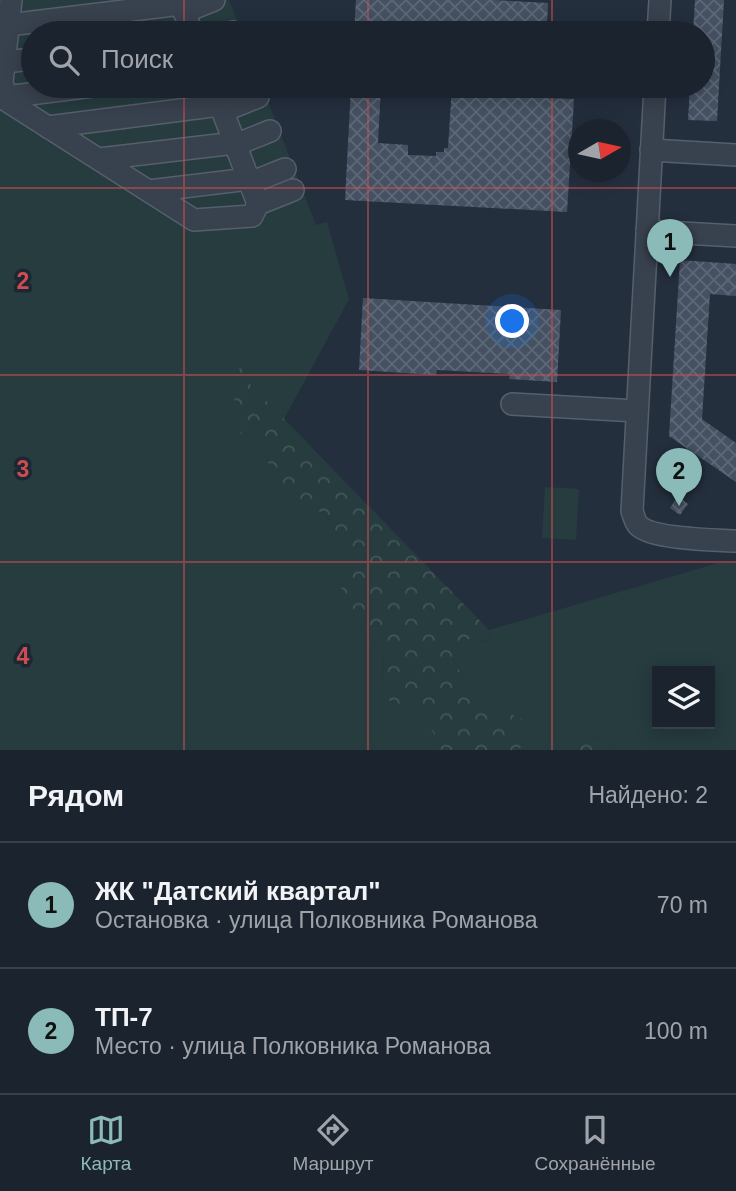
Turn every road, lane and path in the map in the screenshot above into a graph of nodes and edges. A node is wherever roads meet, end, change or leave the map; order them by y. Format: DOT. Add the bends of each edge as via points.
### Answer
graph roads {
  1 [pos="11,0"];
  2 [pos="214,0"];
  3 [pos="660,0"];
  4 [pos="182,5"];
  5 [pos="43,21"];
  6 [pos="659,21"];
  7 [pos="21,24"];
  8 [pos="8,25"];
  9 [pos="21,60"];
  10 [pos="4,62"];
  11 [pos="21,95"];
  12 [pos="6,97"];
  13 [pos="248,98"];
  14 [pos="654,98"];
  15 [pos="219,101"];
  16 [pos="48,127"];
  17 [pos="270,131"];
  18 [pos="235,144"];
  19 [pos="651,150"];
  20 [pos="736,155"];
  21 [pos="99,159"];
  22 [pos="285,169"];
  23 [pos="249,181"];
  24 [pos="293,190"];
  25 [pos="149,191"];
  26 [pos="258,204"];
  27 [pos="647,231"];
  28 [pos="736,236"];
  29 [pos="512,404"];
  30 [pos="637,411"];
  31 [pos="736,541"];
  1 -- 8 [label="street"];
  2 -- 4 [label="street"];
  3 -- 6 [label="street"];
  4 -- 5 [label="street"];
  7 -- 8 [label="street"];
  8 -- 10 [label="street"];
  9 -- 10 [label="street"];
  10 -- 12 [label="street"];
  11 -- 12 [label="street"];
  12 -- 16 [label="street"];
  13 -- 15 [label="street"];
  14 -- 19 [label="street"];
  15 -- 16 [label="street"];
  15 -- 18 [label="street"];
  16 -- 21 [label="street"];
  17 -- 18 [label="street"];
  18 -- 21 [label="street"];
  18 -- 23 [label="street"];
  19 -- 20 [label="street"];
  19 -- 27 [label="street"];
  21 -- 25 [label="street"];
  22 -- 23 [label="street"];
  23 -- 25 [label="street"];
  23 -- 26 [label="street"];
  24 -- 26 [label="street"];
  25 -- 26 [label="street" via="194,220 252,216"];
  27 -- 28 [label="street"];
  27 -- 30 [label="street"];
  29 -- 30 [label="street"];
  30 -- 31 [label="street" via="632,511 638,525 689,539"];
}
